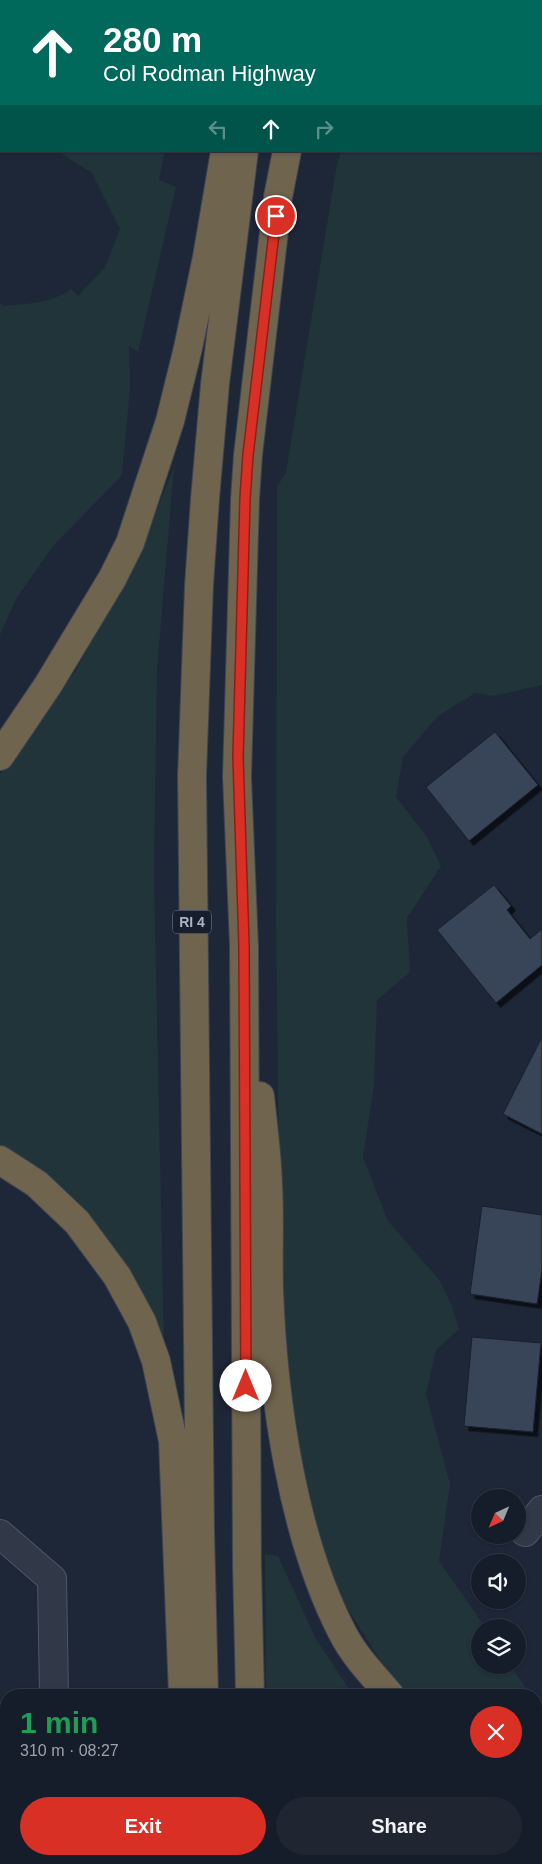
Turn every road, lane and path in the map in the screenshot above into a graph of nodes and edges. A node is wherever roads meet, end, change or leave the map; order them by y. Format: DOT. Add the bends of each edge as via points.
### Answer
graph roads {
  1 [pos="225,152"];
  2 [pos="244,152"];
  3 [pos="287,152"];
  4 [pos="0,756"];
  5 [pos="244,946"];
  6 [pos="0,1160"];
  7 [pos="542,1510"];
  8 [pos="526,1531"];
  9 [pos="0,1534"];
  10 [pos="54,1689"];
  11 [pos="183,1689"];
  12 [pos="204,1689"];
  13 [pos="250,1689"];
  14 [pos="385,1689"];
  1 -- 4 [label="highway" via="188,348 170,421 130,543 48,686"];
  2 -- 12 [label="highway, RI 4" via="215,384 205,499 192,776"];
  3 -- 5 [label="highway" via="278,197 245,499 237,777"];
  5 -- 13 [label="highway"];
  5 -- 14 [label="highway" via="268,1182 272,1348 285,1444 306,1538 321,1586 342,1633"];
  6 -- 11 [label="highway" via="37,1184 77,1222 117,1276 142,1322 156,1361 173,1441"];
  7 -- 8 [label="street"];
  9 -- 10 [label="street" via="52,1579"];
}
